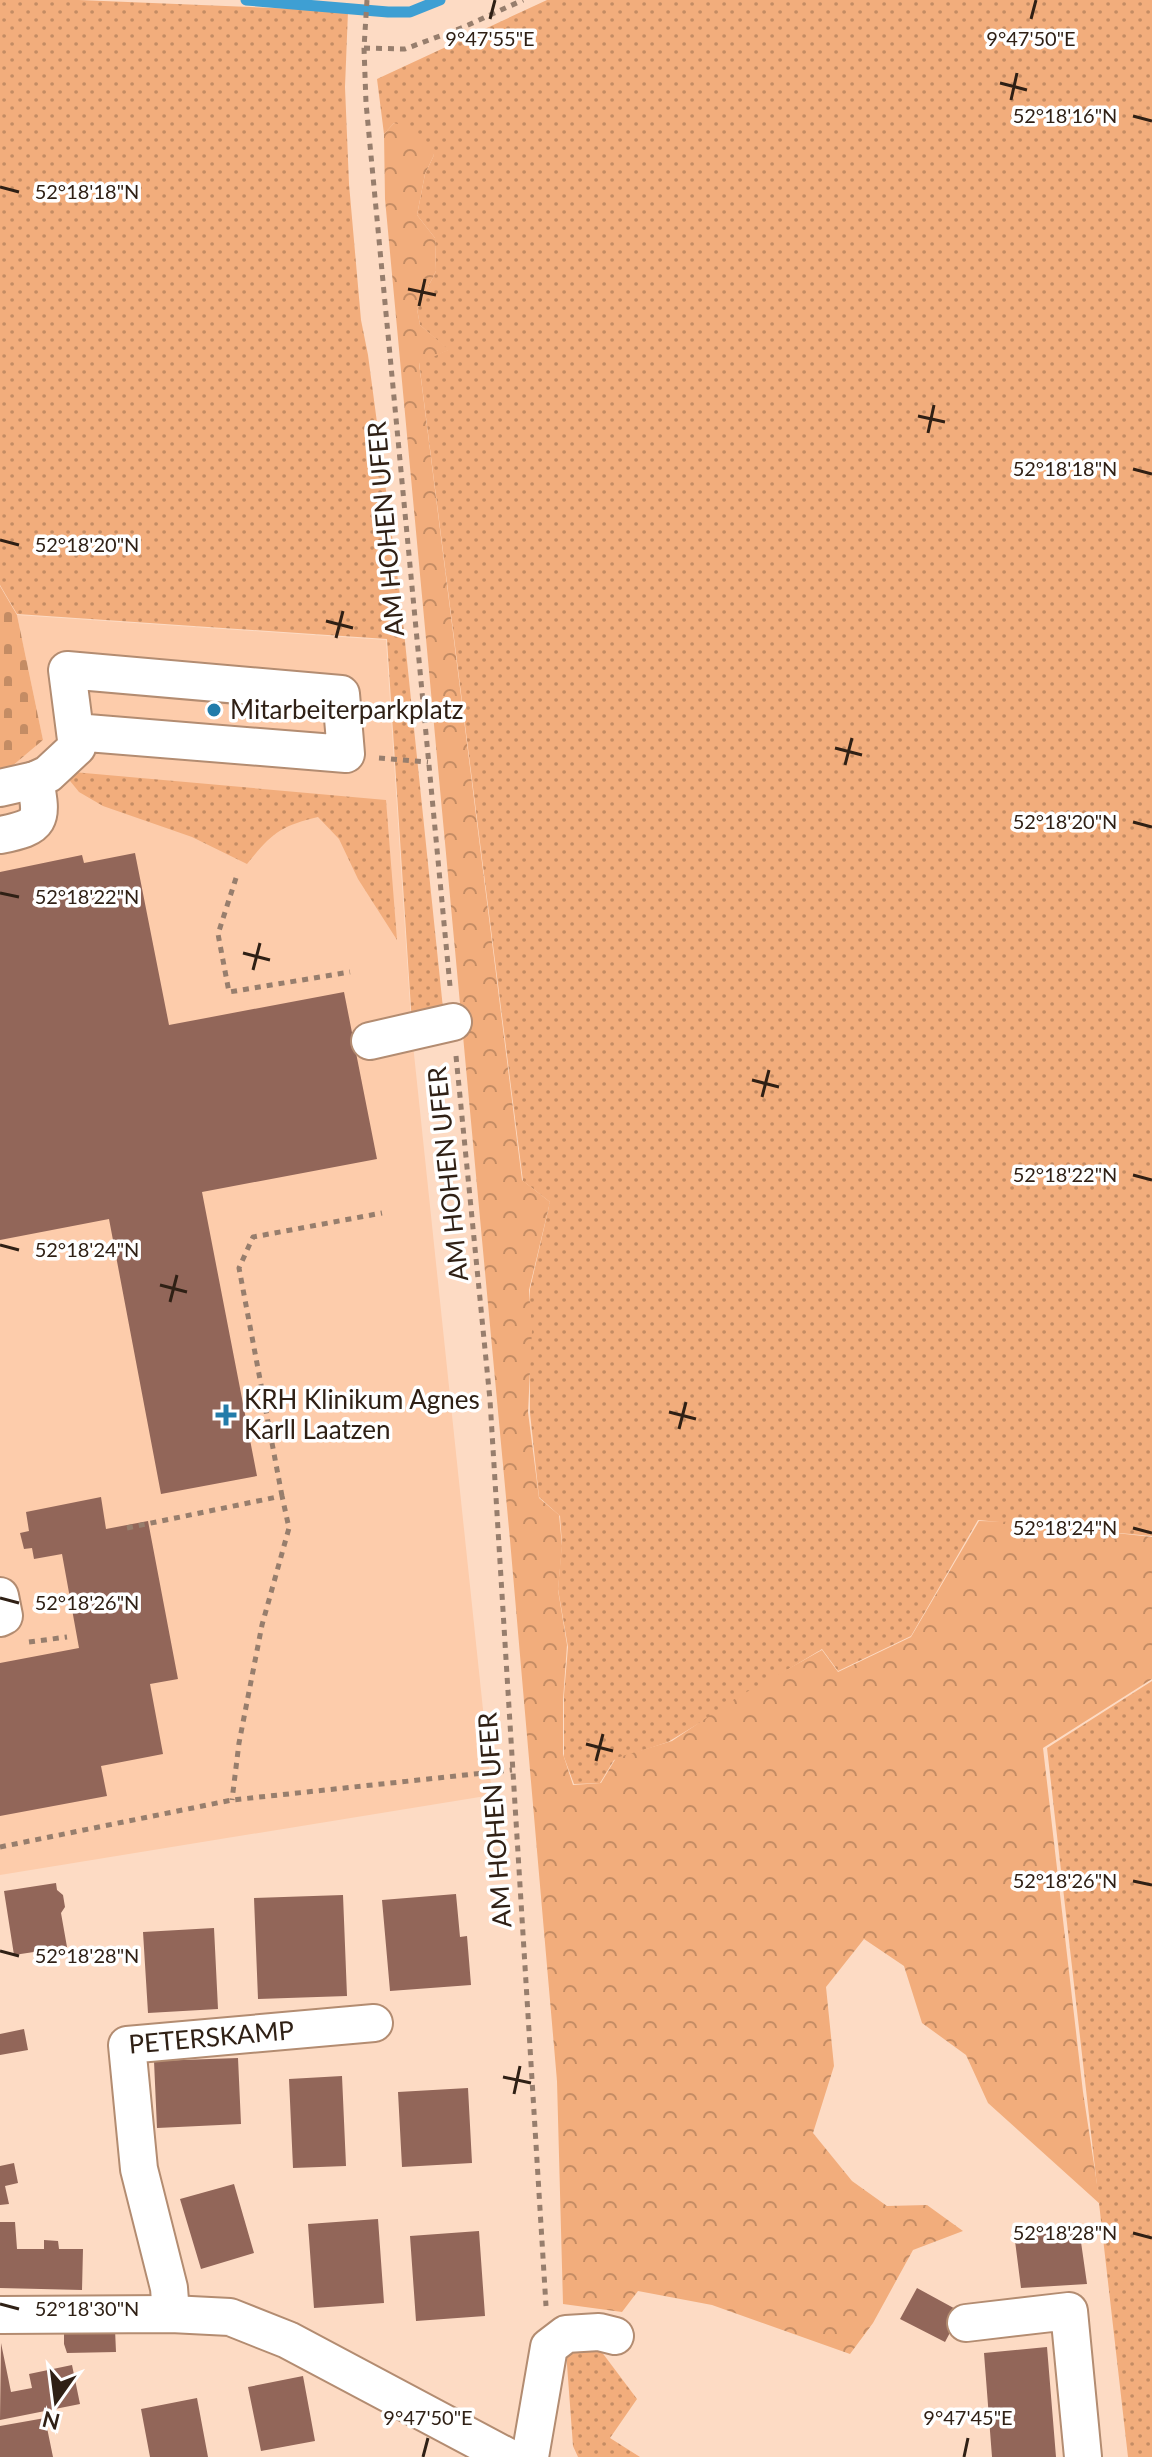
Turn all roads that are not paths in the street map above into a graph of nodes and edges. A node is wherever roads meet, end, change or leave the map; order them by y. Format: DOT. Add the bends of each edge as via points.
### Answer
graph roads {
  1 [pos="75,732"];
  2 [pos="35,780"];
  3 [pos="0,788"];
  4 [pos="0,835"];
  5 [pos="453,1022"];
  6 [pos="370,1041"];
  7 [pos="0,1596"];
  8 [pos="0,1618"];
  9 [pos="374,2023"];
  10 [pos="171,2314"];
  11 [pos="0,2315"];
  12 [pos="966,2323"];
  13 [pos="615,2336"];
  14 [pos="508,2457"];
  15 [pos="530,2457"];
  16 [pos="1083,2457"];
  1 -- 1 [label="street" via="346,754 341,694 67,670"];
  1 -- 2 [label="street" via="77,747"];
  2 -- 3 [label="street"];
  2 -- 4 [label="street" via="38,819 25,830"];
  5 -- 6 [label="street"];
  7 -- 8 [label="street"];
  9 -- 10 [label="street, PETERSKAMP" via="127,2045 139,2169"];
  10 -- 11 [label="street"];
  10 -- 14 [label="street" via="230,2317 288,2340"];
  12 -- 16 [label="street" via="1069,2311"];
  13 -- 15 [label="street" via="566,2334 549,2347"];
}
